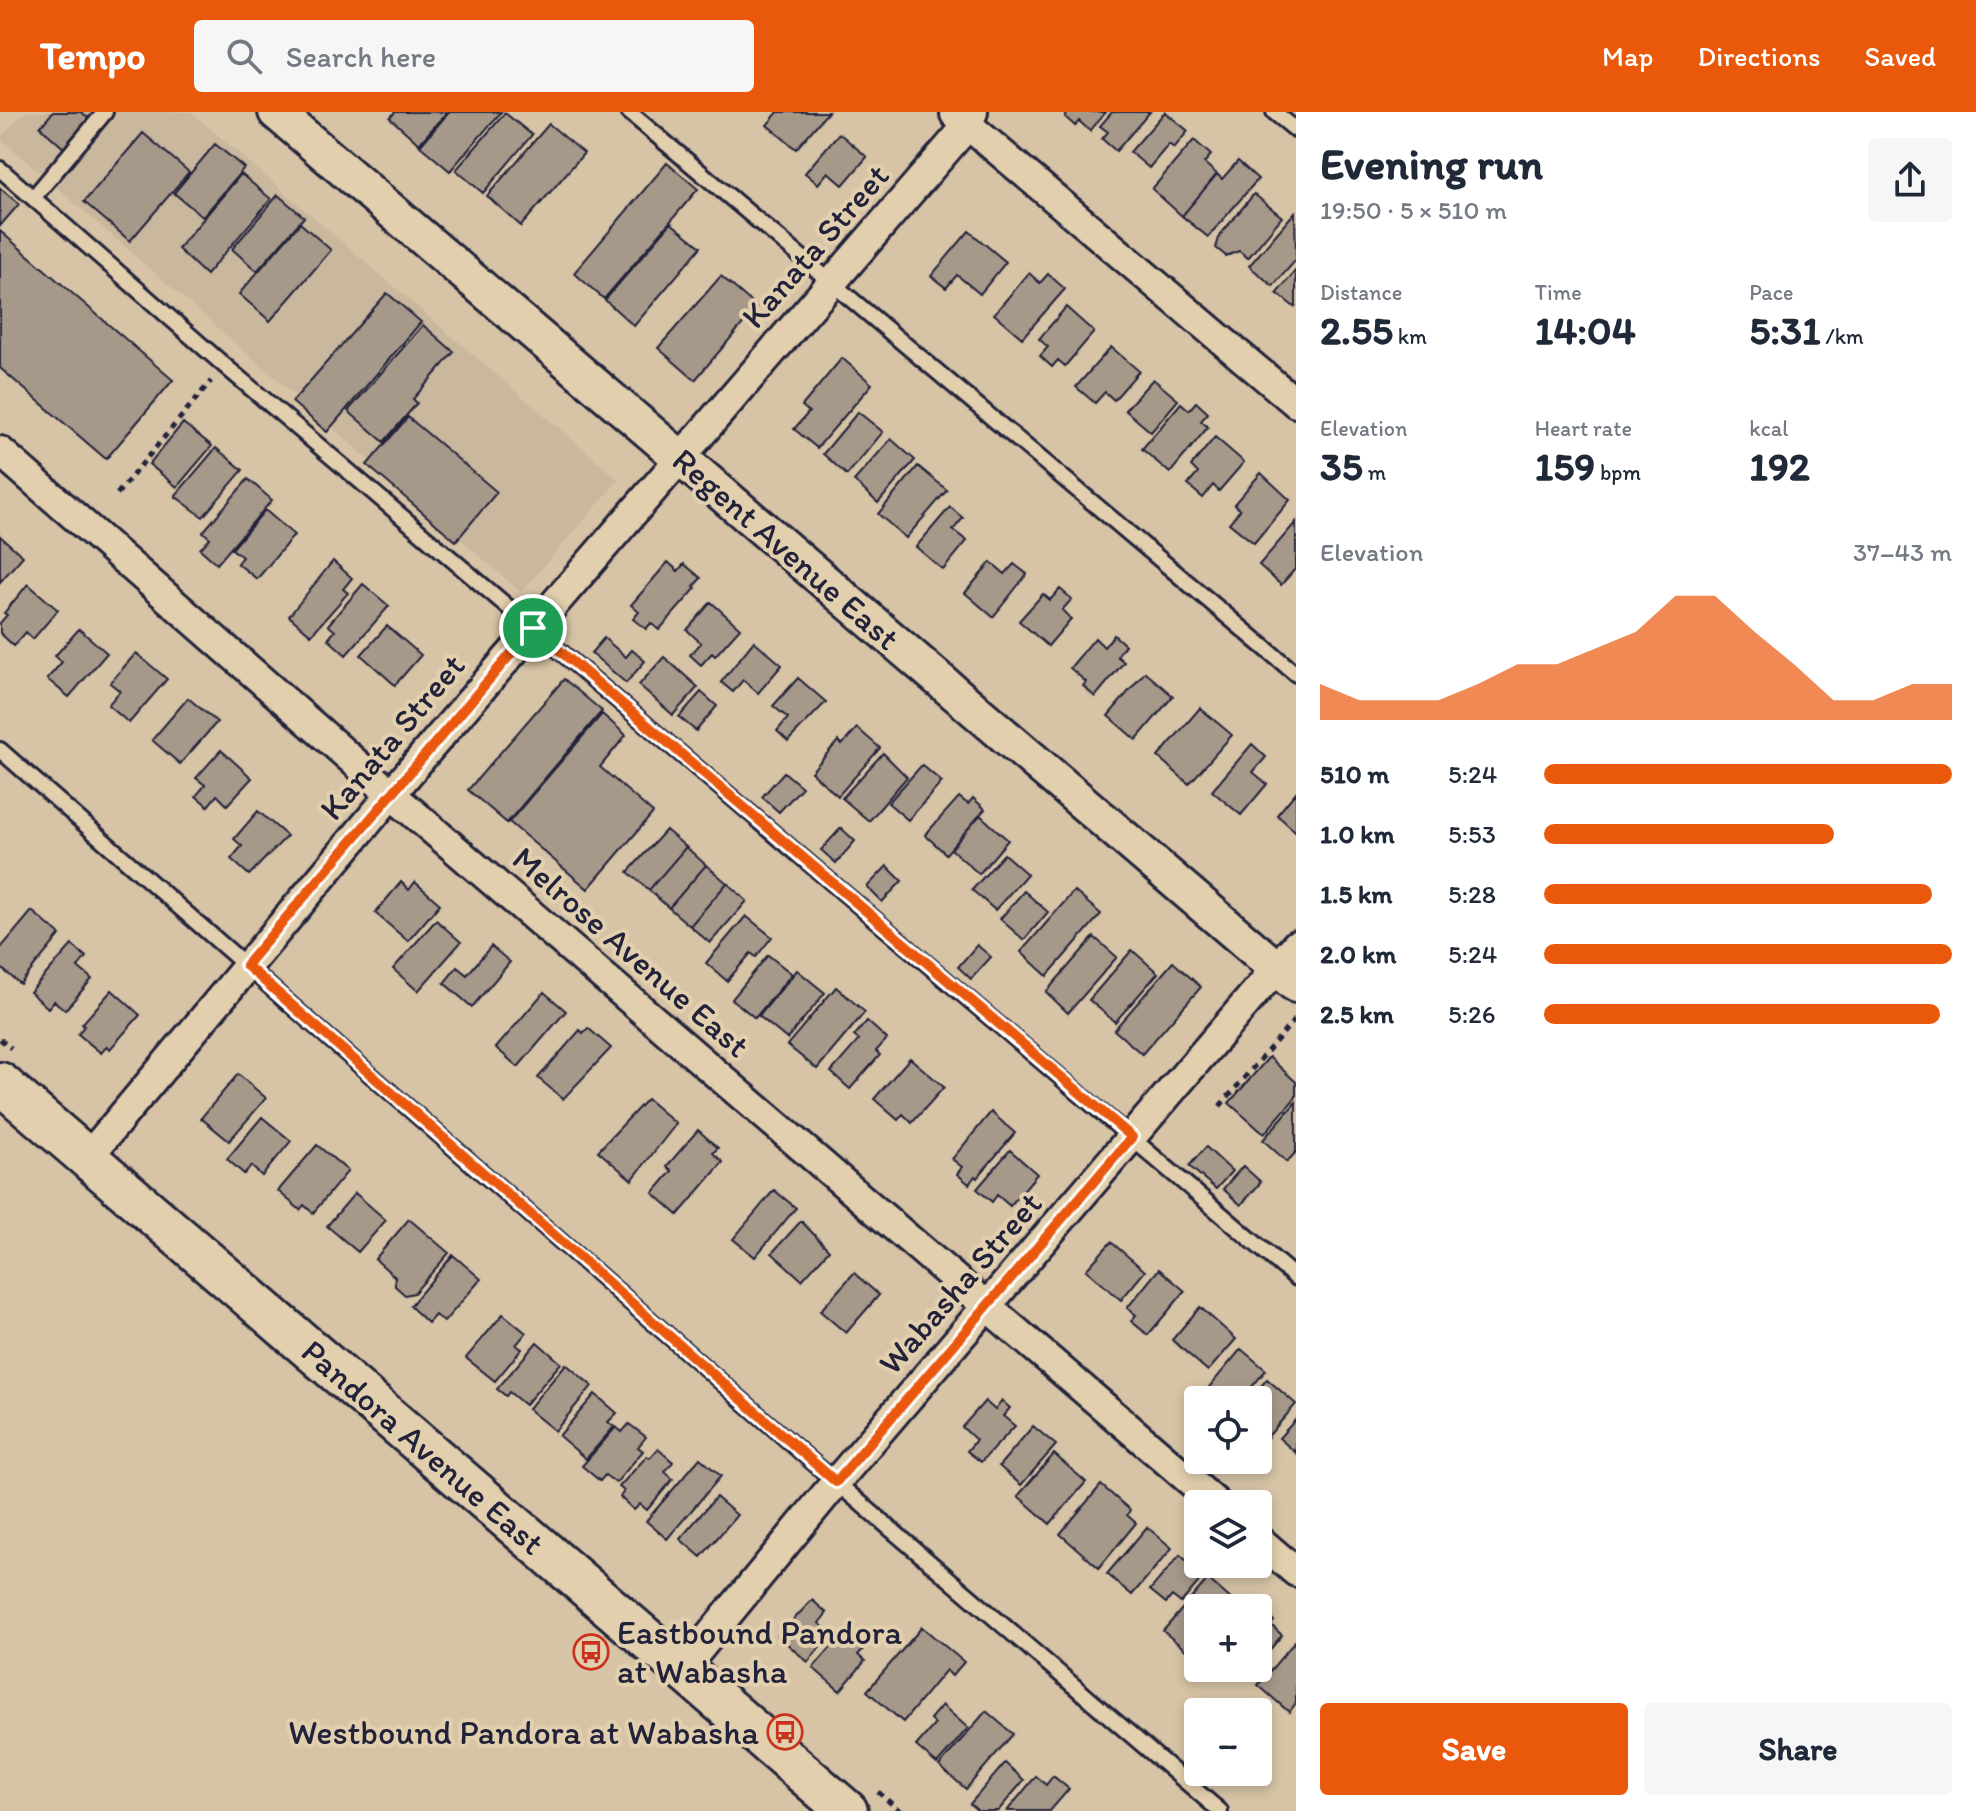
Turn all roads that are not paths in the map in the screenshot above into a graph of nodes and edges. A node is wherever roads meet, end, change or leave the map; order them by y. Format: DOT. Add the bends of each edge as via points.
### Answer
graph roads {
  1 [pos="105,112"];
  2 [pos="276,112"];
  3 [pos="629,112"];
  4 [pos="1274,112"];
  5 [pos="964,117"];
  6 [pos="1296,130"];
  7 [pos="0,169"];
  8 [pos="33,198"];
  9 [pos="829,283"];
  10 [pos="1296,403"];
  11 [pos="0,451"];
  12 [pos="681,459"];
  13 [pos="533,628"];
  14 [pos="1296,674"];
  15 [pos="0,750"];
  16 [pos="391,794"];
  17 [pos="246,965"];
  18 [pos="1289,966"];
  19 [pos="0,1083"];
  20 [pos="1132,1137"];
  21 [pos="88,1157"];
  22 [pos="1296,1278"];
  23 [pos="988,1306"];
  24 [pos="836,1482"];
  25 [pos="1201,1490"];
  26 [pos="1272,1551"];
  27 [pos="1296,1572"];
  28 [pos="681,1671"];
  29 [pos="847,1811"];
  30 [pos="1220,1811"];
  1 -- 8 [label="lane"];
  2 -- 12 [label="street, Regent Avenue East"];
  3 -- 9 [label="lane"];
  4 -- 6 [label="lane"];
  5 -- 9 [label="street, Kanata Street"];
  5 -- 10 [label="street"];
  7 -- 8 [label="lane"];
  8 -- 13 [label="lane"];
  9 -- 12 [label="street, Kanata Street"];
  9 -- 14 [label="lane"];
  11 -- 16 [label="street, Melrose Avenue East"];
  12 -- 13 [label="street, Kanata Street"];
  12 -- 18 [label="street, Regent Avenue East"];
  13 -- 16 [label="street, Kanata Street"];
  13 -- 20 [label="lane"];
  15 -- 17 [label="lane"];
  16 -- 17 [label="street, Kanata Street"];
  16 -- 23 [label="street, Melrose Avenue East"];
  17 -- 21 [label="street, Kanata Street"];
  17 -- 24 [label="lane"];
  18 -- 20 [label="street, Wabasha Street"];
  19 -- 21 [label="main road, Pandora Avenue East"];
  20 -- 22 [label="lane"];
  20 -- 23 [label="street, Wabasha Street"];
  21 -- 28 [label="main road, Pandora Avenue East"];
  23 -- 24 [label="street, Wabasha Street"];
  23 -- 25 [label="street, Melrose Avenue East"];
  24 -- 28 [label="street, Wabasha Street"];
  24 -- 30 [label="lane"];
  26 -- 27 [label="street"];
  28 -- 29 [label="main road, Pandora Avenue East"];
}
